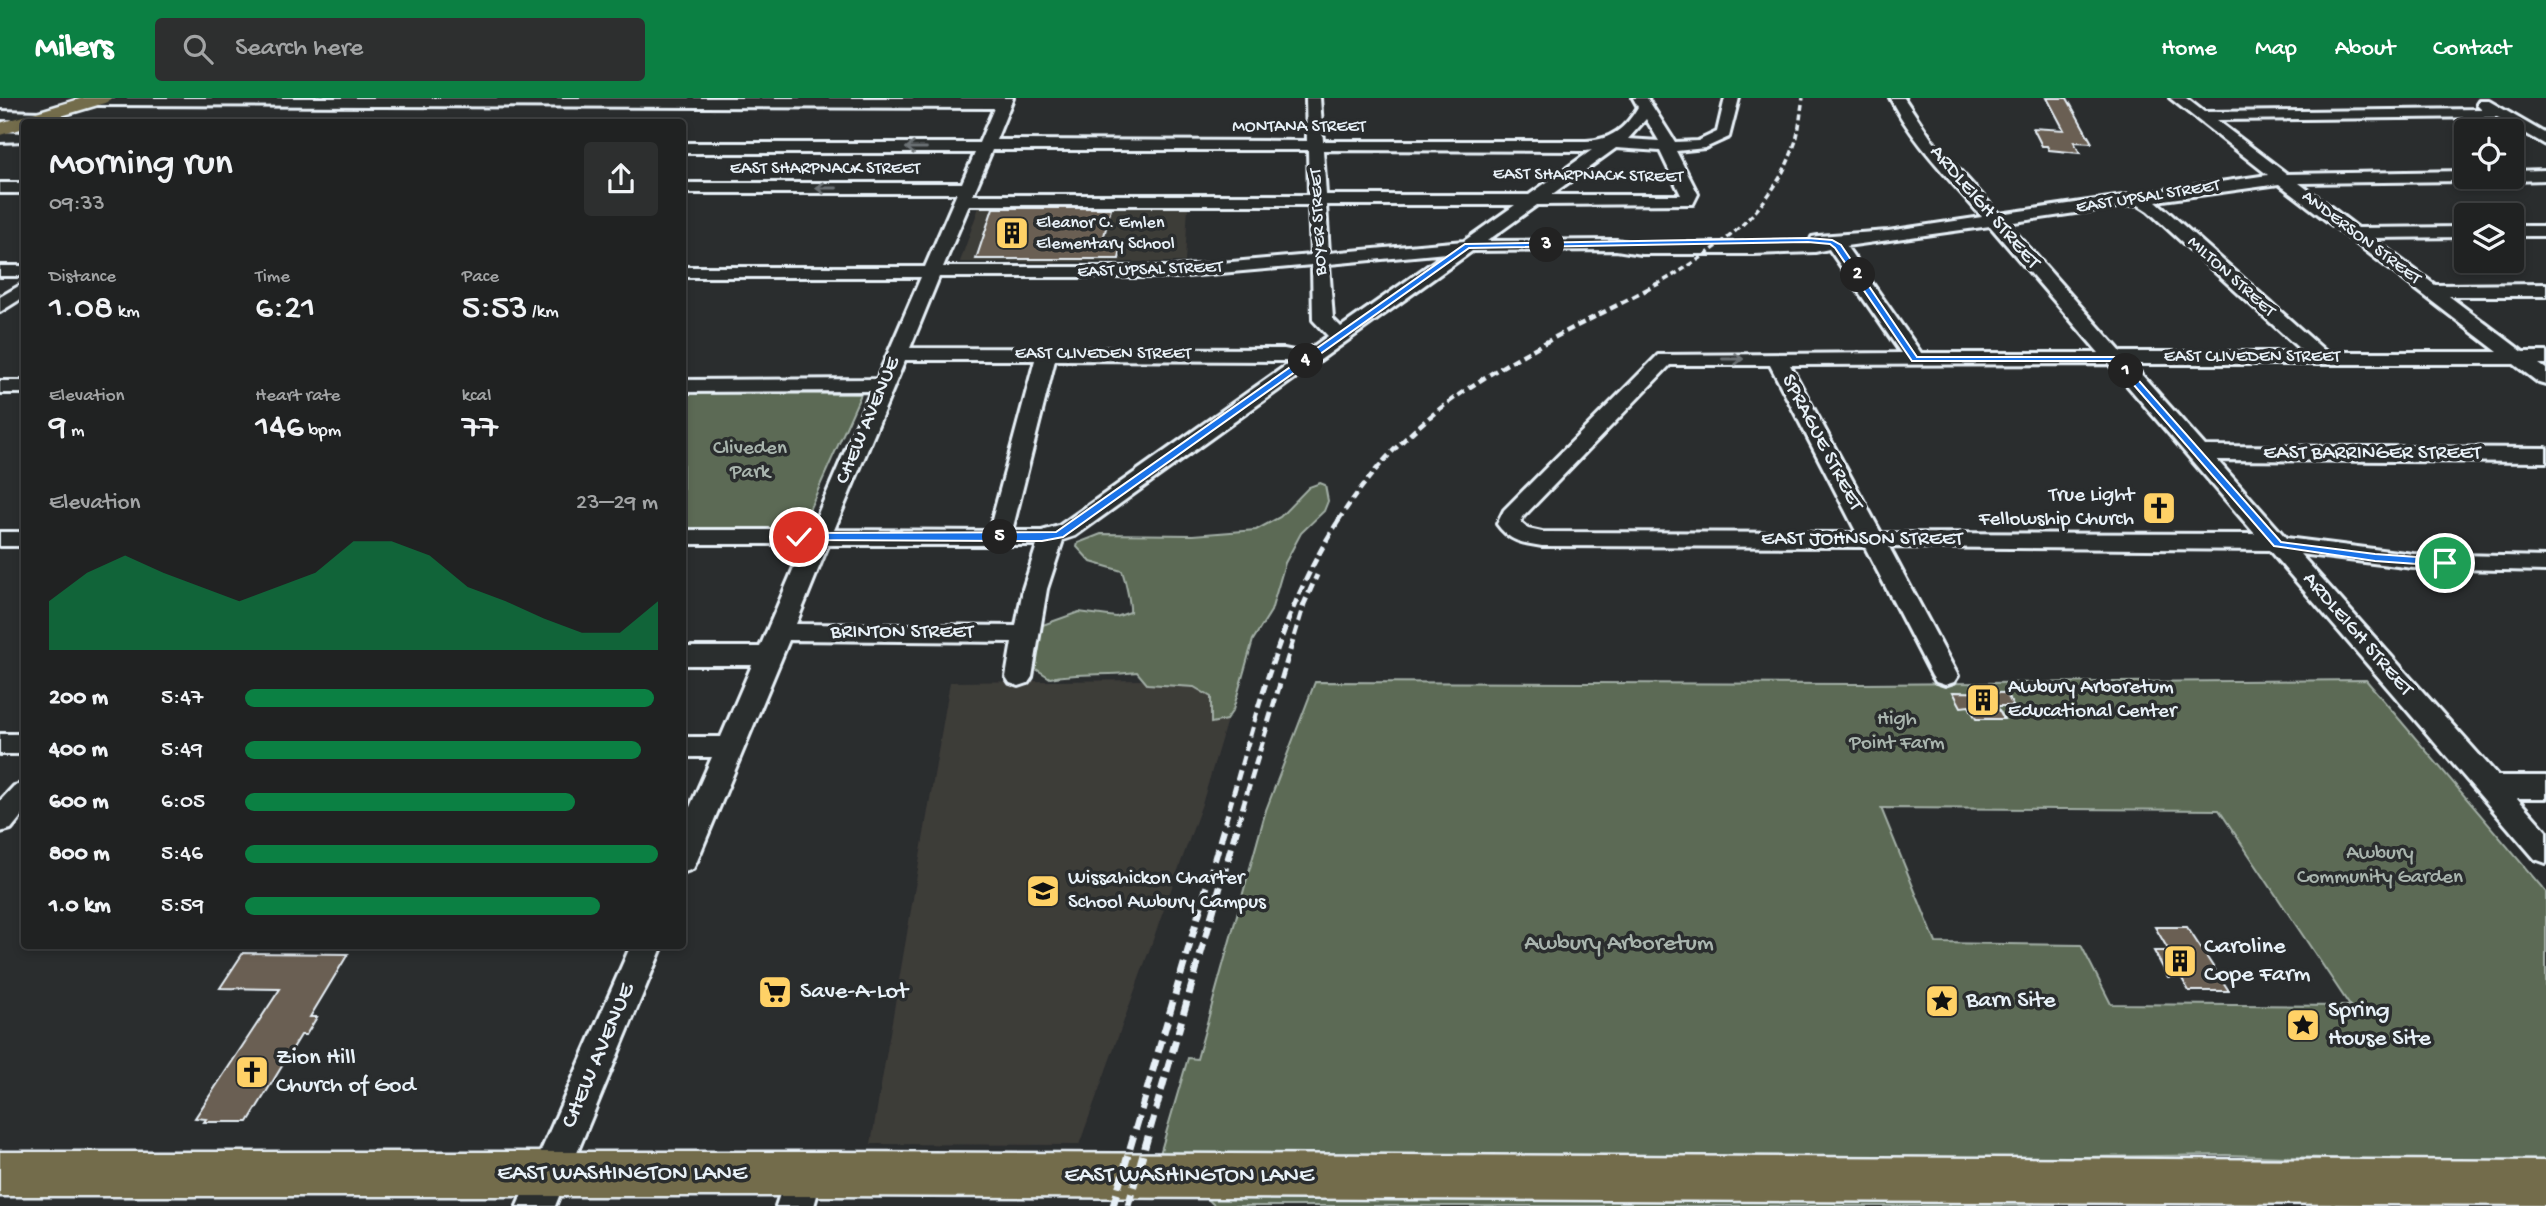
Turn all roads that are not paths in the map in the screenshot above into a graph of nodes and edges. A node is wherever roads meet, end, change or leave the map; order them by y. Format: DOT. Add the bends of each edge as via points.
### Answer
graph roads {
  1 [pos="1313,98"];
  2 [pos="1732,98"];
  3 [pos="1897,98"];
  4 [pos="2177,98"];
  5 [pos="2473,98"];
  6 [pos="97,99"];
  7 [pos="486,101"];
  8 [pos="888,101"];
  9 [pos="1005,101"];
  10 [pos="1643,103"];
  11 [pos="660,105"];
  12 [pos="2499,113"];
  13 [pos="470,114"];
  14 [pos="0,115"];
  15 [pos="42,116"];
  16 [pos="2200,116"];
  17 [pos="32,119"];
  18 [pos="21,122"];
  19 [pos="0,129"];
  20 [pos="2528,130"];
  21 [pos="2546,130"];
  22 [pos="0,137"];
  23 [pos="21,137"];
  24 [pos="2546,140"];
  25 [pos="1315,142"];
  26 [pos="1613,143"];
  27 [pos="986,144"];
  28 [pos="1667,145"];
  29 [pos="686,148"];
  30 [pos="2546,175"];
  31 [pos="2454,176"];
  32 [pos="2524,176"];
  33 [pos="2283,178"];
  34 [pos="0,188"];
  35 [pos="21,188"];
  36 [pos="686,188"];
  37 [pos="965,194"];
  38 [pos="1317,197"];
  39 [pos="1537,197"];
  40 [pos="2140,199"];
  41 [pos="1995,220"];
  42 [pos="2524,231"];
  43 [pos="2546,231"];
  44 [pos="2454,232"];
  45 [pos="2354,233"];
  46 [pos="1832,242"];
  47 [pos="1616,245"];
  48 [pos="1467,246"];
  49 [pos="1321,259"];
  50 [pos="0,271"];
  51 [pos="21,271"];
  52 [pos="686,272"];
  53 [pos="932,273"];
  54 [pos="2546,290"];
  55 [pos="21,291"];
  56 [pos="2431,291"];
  57 [pos="0,306"];
  58 [pos="1342,336"];
  59 [pos="897,354"];
  60 [pos="1047,354"];
  61 [pos="2321,358"];
  62 [pos="2519,358"];
  63 [pos="2546,358"];
  64 [pos="1777,359"];
  65 [pos="1915,359"];
  66 [pos="2115,359"];
  67 [pos="1308,360"];
  68 [pos="2546,379"];
  69 [pos="884,384"];
  70 [pos="686,386"];
  71 [pos="0,387"];
  72 [pos="21,387"];
  73 [pos="2199,453"];
  74 [pos="2546,455"];
  75 [pos="1514,532"];
  76 [pos="686,537"];
  77 [pos="820,537"];
  78 [pos="999,537"];
  79 [pos="1052,537"];
  80 [pos="0,539"];
  81 [pos="21,539"];
  82 [pos="1872,540"];
  83 [pos="2278,544"];
  84 [pos="2543,567"];
  85 [pos="1025,634"];
  86 [pos="774,644"];
  87 [pos="686,655"];
  88 [pos="1945,676"];
  89 [pos="1019,677"];
  90 [pos="0,744"];
  91 [pos="21,744"];
  92 [pos="686,747"];
  93 [pos="730,747"];
  94 [pos="2490,786"];
  95 [pos="2546,787"];
  96 [pos="21,797"];
  97 [pos="0,821"];
  98 [pos="2546,851"];
  99 [pos="686,852"];
  100 [pos="645,949"];
  101 [pos="0,1174"];
  102 [pos="2546,1183"];
  103 [pos="542,1190"];
  104 [pos="800,1190"];
  1 -- 25 [label="street, BOYER STREET"];
  2 -- 28 [label="street, MONTANA STREET" via="1726,131 1720,137 1698,145"];
  3 -- 41 [label="street, ARDLEIGH STREET" via="1921,136"];
  4 -- 16 [label="street, ANDERSON STREET"];
  5 -- 12 [label="street"];
  6 -- 7 [label="street"];
  6 -- 15 [label="main road"];
  7 -- 11 [label="street"];
  7 -- 13 [label="street"];
  8 -- 9 [label="street"];
  8 -- 11 [label="street"];
  9 -- 27 [label="street, CHEW AVENUE"];
  10 -- 26 [label="street" via="1636,124"];
  10 -- 28 [label="street"];
  12 -- 16 [label="street"];
  12 -- 20 [label="street"];
  14 -- 15 [label="street"];
  15 -- 17 [label="main road"];
  16 -- 33 [label="street, ANDERSON STREET"];
  18 -- 19 [label="main road"];
  20 -- 21 [label="street"];
  20 -- 24 [label="street"];
  22 -- 23 [label="street"];
  25 -- 26 [label="street, MONTANA STREET"];
  25 -- 27 [label="street, MONTANA STREET"];
  25 -- 38 [label="street, BOYER STREET"];
  26 -- 28 [label="street, MONTANA STREET"];
  26 -- 39 [label="street"];
  27 -- 29 [label="street, MONTANA STREET, one-way"];
  27 -- 37 [label="street, CHEW AVENUE"];
  28 -- 39 [label="street, EAST SHARPNACK STREET" via="1689,198"];
  30 -- 32 [label="street"];
  31 -- 33 [label="street, EAST UPSAL STREET"];
  33 -- 40 [label="street, EAST UPSAL STREET"];
  33 -- 45 [label="street, ANDERSON STREET"];
  34 -- 35 [label="street"];
  37 -- 36 [label="street, EAST SHARPNACK STREET, one-way"];
  37 -- 38 [label="street, EAST SHARPNACK STREET"];
  37 -- 53 [label="street, CHEW AVENUE"];
  38 -- 39 [label="street, EAST SHARPNACK STREET"];
  38 -- 49 [label="street, BOYER STREET"];
  39 -- 48 [label="street"];
  40 -- 41 [label="street, EAST UPSAL STREET"];
  40 -- 61 [label="street, MILTON STREET"];
  41 -- 46 [label="street, EAST UPSAL STREET"];
  41 -- 66 [label="street, ARDLEIGH STREET"];
  42 -- 43 [label="street"];
  44 -- 45 [label="street"];
  45 -- 56 [label="street, ANDERSON STREET"];
  46 -- 47 [label="street, EAST UPSAL STREET" via="1761,249"];
  46 -- 65 [label="street"];
  47 -- 48 [label="street, EAST UPSAL STREET"];
  48 -- 49 [label="street, EAST UPSAL STREET"];
  48 -- 58 [label="street"];
  49 -- 53 [label="street, EAST UPSAL STREET" via="1175,272"];
  49 -- 58 [label="street, BOYER STREET" via="1323,320"];
  50 -- 51 [label="street"];
  52 -- 53 [label="street, EAST UPSAL STREET"];
  53 -- 59 [label="street, CHEW AVENUE"];
  54 -- 56 [label="street"];
  55 -- 57 [label="street"];
  56 -- 62 [label="street, ANDERSON STREET"];
  58 -- 67 [label="street"];
  59 -- 60 [label="street, EAST CLIVEDEN STREET"];
  59 -- 69 [label="street, CHEW AVENUE"];
  60 -- 67 [label="street, EAST CLIVEDEN STREET" via="1284,355"];
  60 -- 78 [label="street"];
  61 -- 62 [label="street, EAST CLIVEDEN STREET"];
  61 -- 66 [label="street, EAST CLIVEDEN STREET"];
  62 -- 63 [label="street, EAST CLIVEDEN STREET"];
  62 -- 68 [label="street, ANDERSON STREET"];
  64 -- 65 [label="street, EAST CLIVEDEN STREET"];
  75 -- 64 [label="street, EAST CLIVEDEN STREET, one-way" via="1509,524 1512,515 1665,359"];
  64 -- 82 [label="street, SPRAGUE STREET"];
  65 -- 66 [label="street, EAST CLIVEDEN STREET"];
  66 -- 73 [label="street, ARDLEIGH STREET"];
  67 -- 79 [label="street" via="1067,531"];
  69 -- 70 [label="street"];
  69 -- 77 [label="street, CHEW AVENUE"];
  71 -- 72 [label="street"];
  73 -- 74 [label="street, EAST BARRINGER STREET"];
  73 -- 83 [label="street, ARDLEIGH STREET"];
  75 -- 82 [label="street, EAST JOHNSON STREET" via="1542,539"];
  76 -- 77 [label="street"];
  77 -- 78 [label="street"];
  77 -- 86 [label="street, CHEW AVENUE"];
  78 -- 79 [label="street"];
  79 -- 85 [label="street"];
  80 -- 81 [label="street"];
  82 -- 83 [label="street, EAST JOHNSON STREET"];
  82 -- 88 [label="street, SPRAGUE STREET"];
  83 -- 84 [label="street, EAST JOHNSON STREET" via="2413,561"];
  83 -- 94 [label="street, ARDLEIGH STREET"];
  85 -- 86 [label="street, BRINTON STREET"];
  85 -- 89 [label="street"];
  86 -- 87 [label="street, BRINTON STREET"];
  86 -- 93 [label="street, CHEW AVENUE"];
  90 -- 91 [label="street"];
  92 -- 93 [label="street"];
  93 -- 99 [label="street, CHEW AVENUE"];
  94 -- 95 [label="street"];
  94 -- 98 [label="street, ARDLEIGH STREET"];
  96 -- 97 [label="street"];
  100 -- 103 [label="street, CHEW AVENUE"];
  101 -- 103 [label="main road, EAST WASHINGTON LANE"];
  102 -- 104 [label="main road, EAST WASHINGTON LANE"];
  103 -- 104 [label="main road, EAST WASHINGTON LANE"];
}
